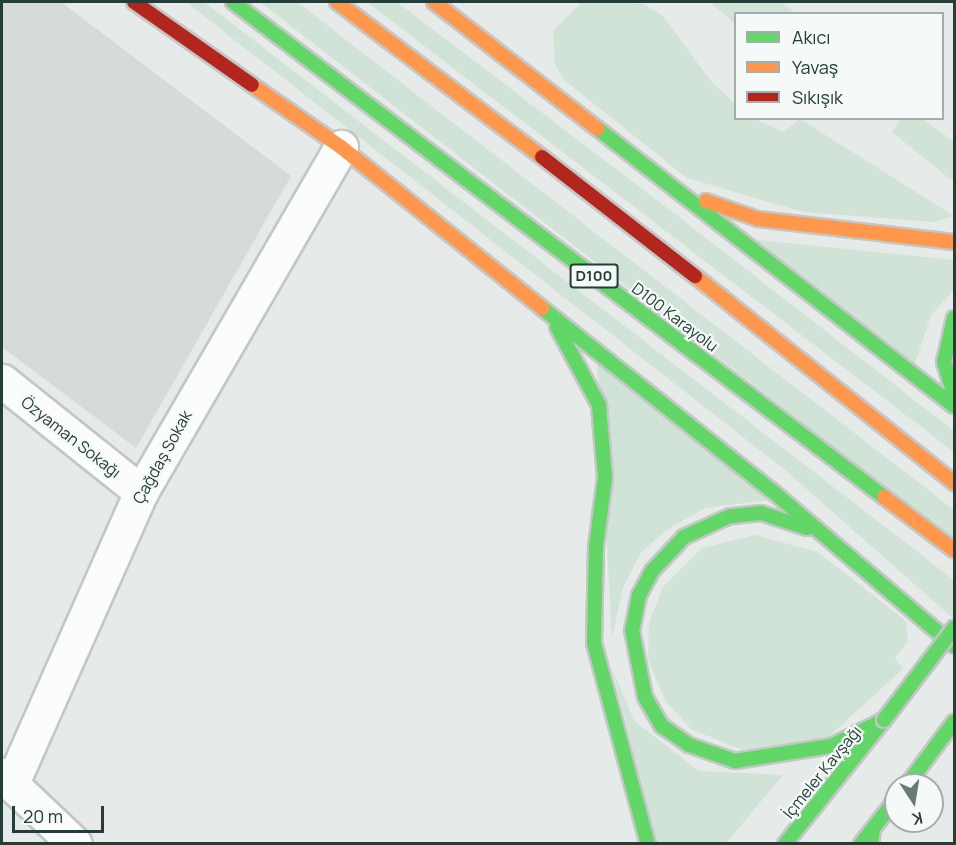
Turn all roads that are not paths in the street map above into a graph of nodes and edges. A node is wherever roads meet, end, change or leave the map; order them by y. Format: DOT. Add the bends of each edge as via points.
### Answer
graph roads {
  1 [pos="134,2"];
  2 [pos="233,2"];
  3 [pos="337,2"];
  4 [pos="434,2"];
  5 [pos="341,147"];
  6 [pos="676,189"];
  7 [pos="954,242"];
  8 [pos="551,317"];
  9 [pos="954,318"];
  10 [pos="2,381"];
  11 [pos="954,394"];
  12 [pos="954,406"];
  13 [pos="954,483"];
  14 [pos="141,492"];
  15 [pos="825,534"];
  16 [pos="954,550"];
  17 [pos="954,628"];
  18 [pos="954,646"];
  19 [pos="884,720"];
  20 [pos="954,722"];
  21 [pos="916,773"];
  22 [pos="7,779"];
  23 [pos="884,818"];
  24 [pos="872,837"];
  25 [pos="75,843"];
  26 [pos="648,843"];
  27 [pos="785,843"];
  28 [pos="861,843"];
  1 -- 5 [label="main road"];
  2 -- 16 [label="main road, D100 Karayolu / D100"];
  3 -- 13 [label="main road" via="595,197"];
  4 -- 6 [label="main road"];
  5 -- 8 [label="main road"];
  5 -- 14 [label="street, Çağdaş Sokak"];
  6 -- 7 [label="main road" via="758,219"];
  6 -- 12 [label="main road"];
  8 -- 15 [label="main road"];
  8 -- 26 [label="main road" via="599,405 605,478 594,642"];
  9 -- 11 [label="main road" via="944,362"];
  10 -- 14 [label="street, Özyaman Sokağı"];
  14 -- 22 [label="street, Çağdaş Sokak"];
  15 -- 18 [label="main road"];
  15 -- 19 [label="main road" via="761,513 730,516 684,537 652,571 639,595 632,630 645,697 662,726 689,745 735,761 831,746"];
  17 -- 19 [label="main road, İçmeler Kavşağı, bridge"];
  19 -- 27 [label="main road, İçmeler Kavşağı"];
  20 -- 21 [label="main road"];
  22 -- 25 [label="street"];
  23 -- 24 [label="main road"];
  24 -- 28 [label="main road"];
}
